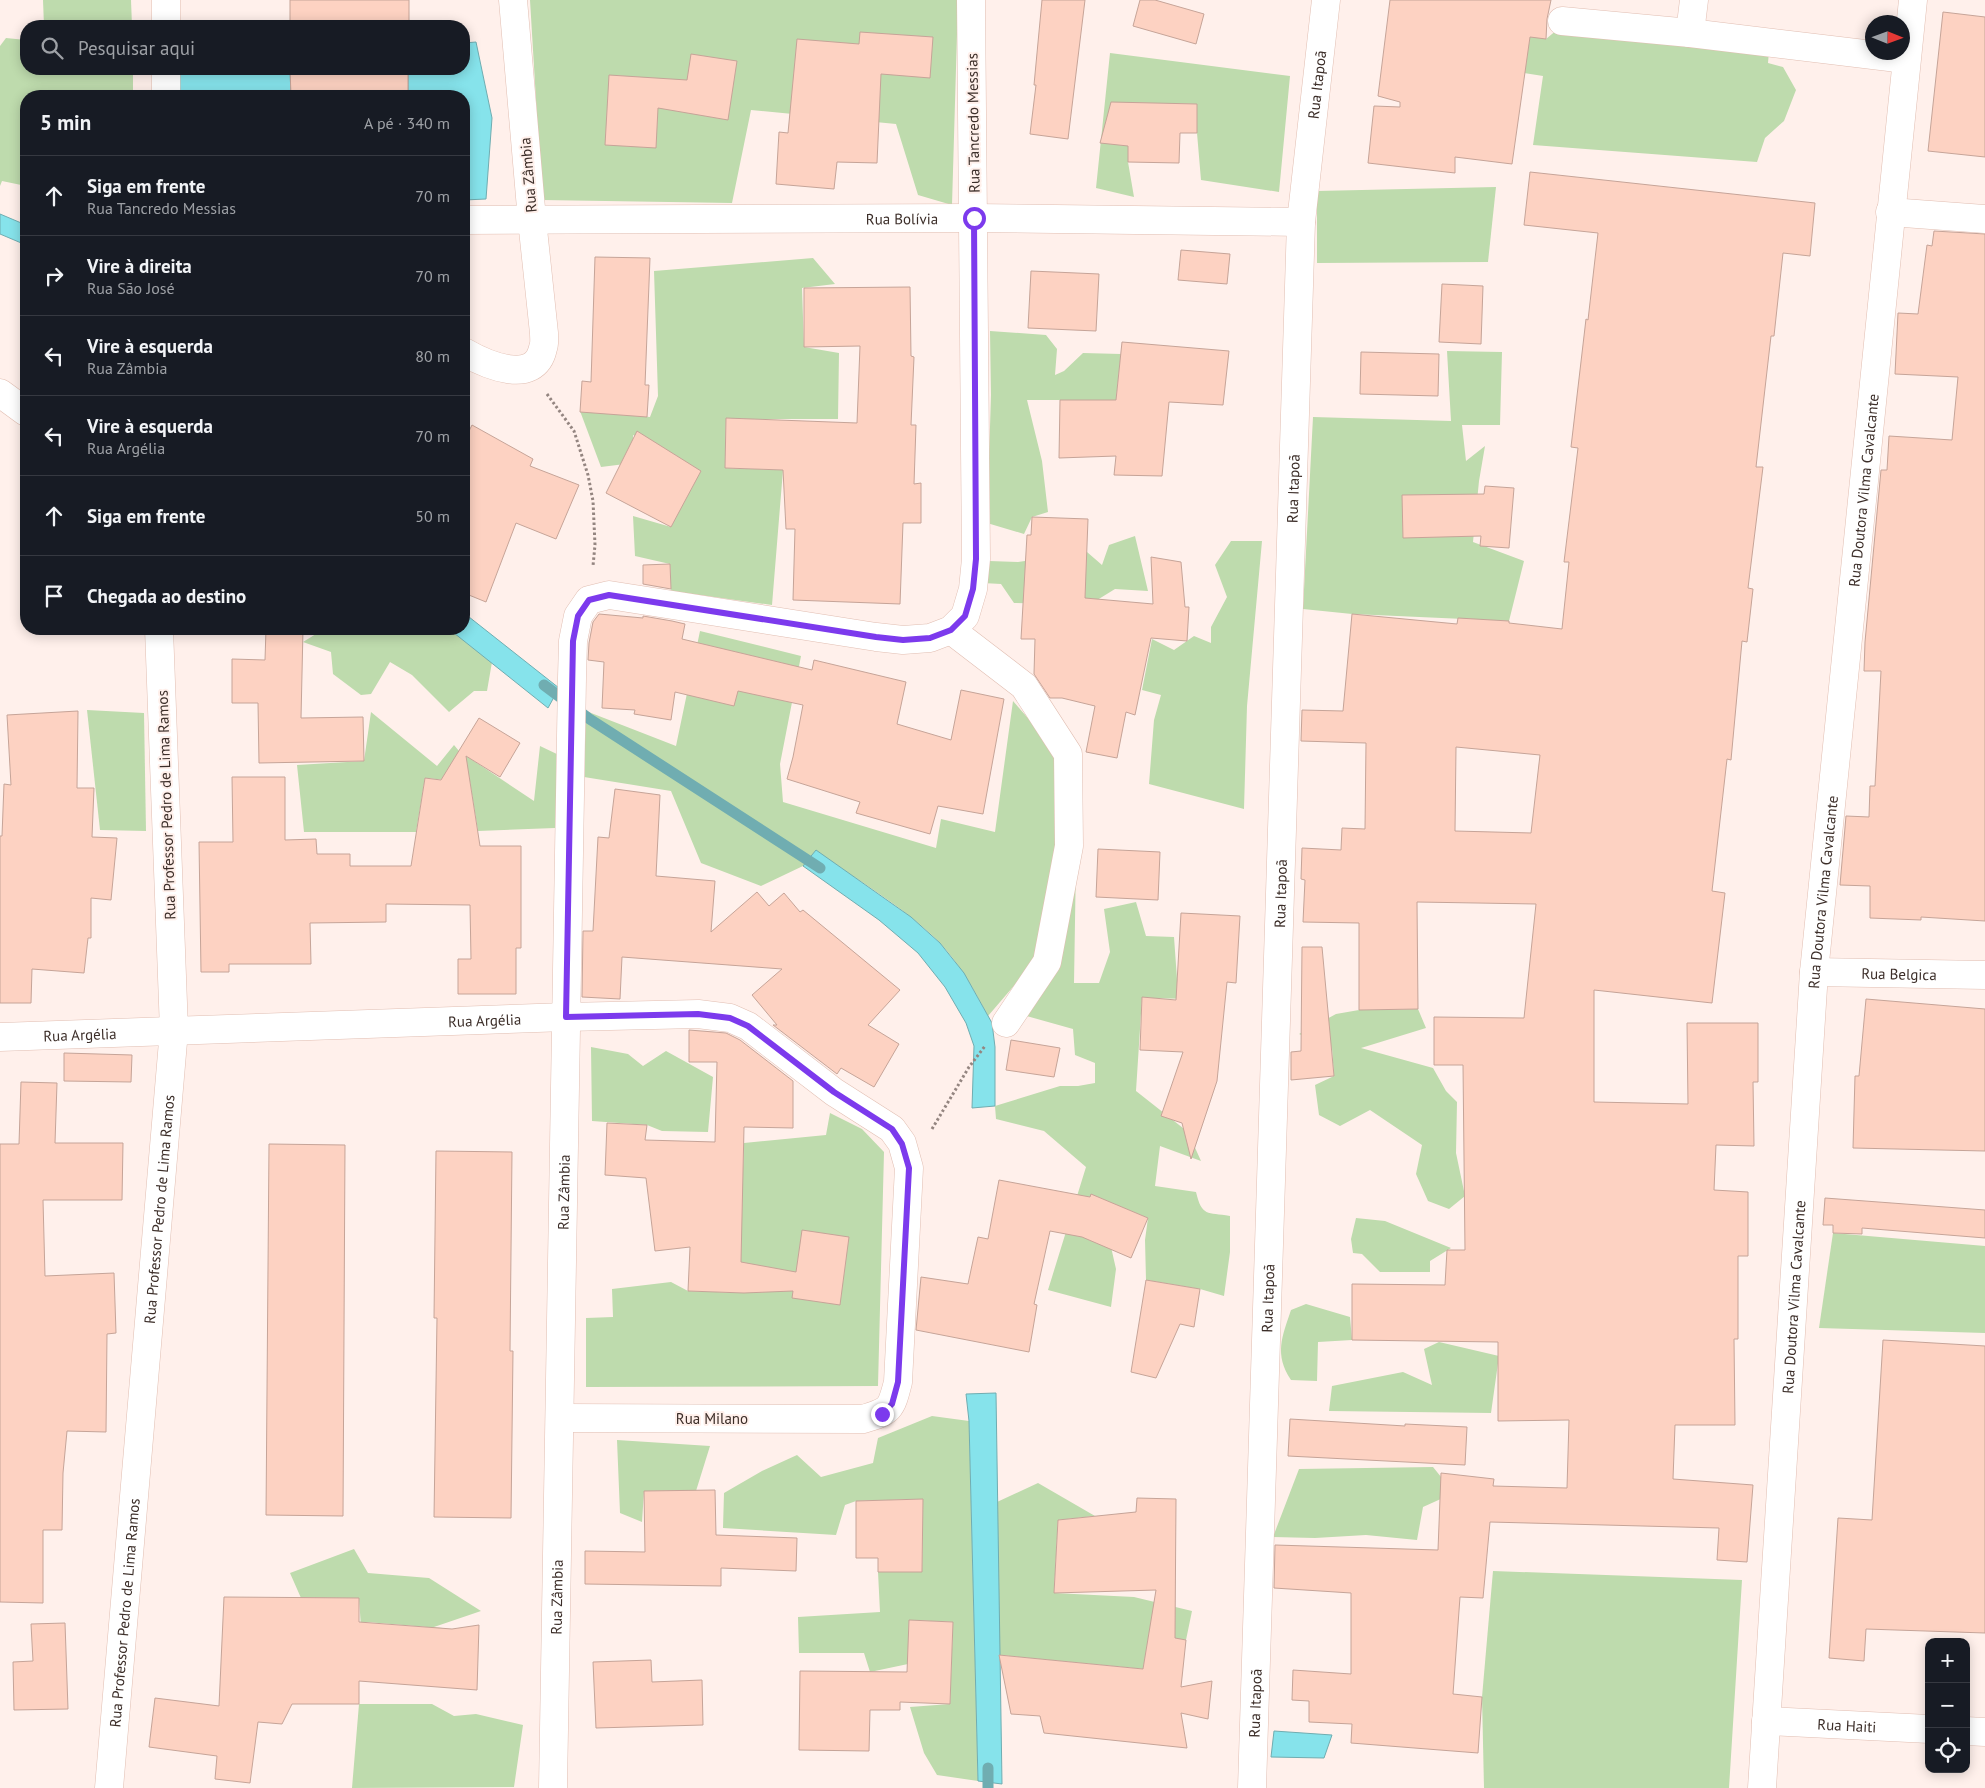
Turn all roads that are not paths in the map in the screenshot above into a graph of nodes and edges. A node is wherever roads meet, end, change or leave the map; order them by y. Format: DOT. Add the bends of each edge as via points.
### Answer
graph roads {
  1 [pos="166,0"];
  2 [pos="513,0"];
  3 [pos="971,0"];
  4 [pos="1326,0"];
  5 [pos="1694,0"];
  6 [pos="1912,0"];
  7 [pos="166,20"];
  8 [pos="1910,20"];
  9 [pos="1562,21"];
  10 [pos="1690,33"];
  11 [pos="1865,55"];
  12 [pos="1906,60"];
  13 [pos="166,75"];
  14 [pos="166,90"];
  15 [pos="1890,212"];
  16 [pos="974,218"];
  17 [pos="1985,219"];
  18 [pos="470,220"];
  19 [pos="532,220"];
  20 [pos="1300,222"];
  21 [pos="470,355"];
  22 [pos="0,393"];
  23 [pos="20,408"];
  24 [pos="951,630"];
  25 [pos="159,635"];
  26 [pos="1814,972"];
  27 [pos="1985,975"];
  28 [pos="566,1017"];
  29 [pos="1006,1023"];
  30 [pos="174,1030"];
  31 [pos="0,1037"];
  32 [pos="909,1168"];
  33 [pos="560,1418"];
  34 [pos="1766,1721"];
  35 [pos="1925,1729"];
  36 [pos="1970,1731"];
  37 [pos="1985,1732"];
  38 [pos="108,1788"];
  39 [pos="553,1788"];
  40 [pos="1252,1788"];
  41 [pos="1762,1788"];
  1 -- 7 [label="street"];
  2 -- 19 [label="street, Rua Zâmbia"];
  3 -- 16 [label="street, Rua Tancredo Messias"];
  4 -- 20 [label="street, Rua Itapoã"];
  5 -- 10 [label="street"];
  6 -- 8 [label="street, Rua Doutora Vilma Cavalcante"];
  9 -- 10 [label="street"];
  10 -- 11 [label="street"];
  12 -- 15 [label="street, Rua Doutora Vilma Cavalcante"];
  13 -- 14 [label="street"];
  15 -- 17 [label="street"];
  15 -- 26 [label="street, Rua Doutora Vilma Cavalcante"];
  16 -- 19 [label="street, Rua Bolívia"];
  16 -- 20 [label="street, Rua Bolívia"];
  16 -- 24 [label="street, Rua Tancredo Messias" via="976,559 973,589 965,616"];
  18 -- 19 [label="street, Rua Bolívia"];
  19 -- 21 [label="street, Rua Zâmbia" via="544,333 535,359 512,370 492,366"];
  20 -- 40 [label="street, Rua Itapoã"];
  22 -- 23 [label="street"];
  24 -- 28 [label="street, Rua Zâmbia" via="930,638 903,640 599,597 578,616 573,641"];
  24 -- 29 [label="street" via="1024,686 1068,754 1069,846 1047,962"];
  25 -- 30 [label="street, Rua Professor Pedro de Lima Ramos"];
  26 -- 27 [label="street, Rua Belgica"];
  26 -- 34 [label="street, Rua Doutora Vilma Cavalcante"];
  28 -- 30 [label="street, Rua Argélia"];
  28 -- 32 [label="street, Rua Argélia" via="698,1014 730,1018 748,1026 834,1092 892,1129 902,1144"];
  28 -- 33 [label="street, Rua Zâmbia"];
  30 -- 31 [label="street, Rua Argélia"];
  30 -- 38 [label="street, Rua Professor Pedro de Lima Ramos"];
  32 -- 33 [label="street, Rua Milano" via="898,1382 892,1404 882,1414 862,1419"];
  33 -- 39 [label="street, Rua Zâmbia"];
  34 -- 35 [label="street, Rua Haiti"];
  34 -- 41 [label="street, Rua Doutora Vilma Cavalcante"];
  36 -- 37 [label="street"];
}
